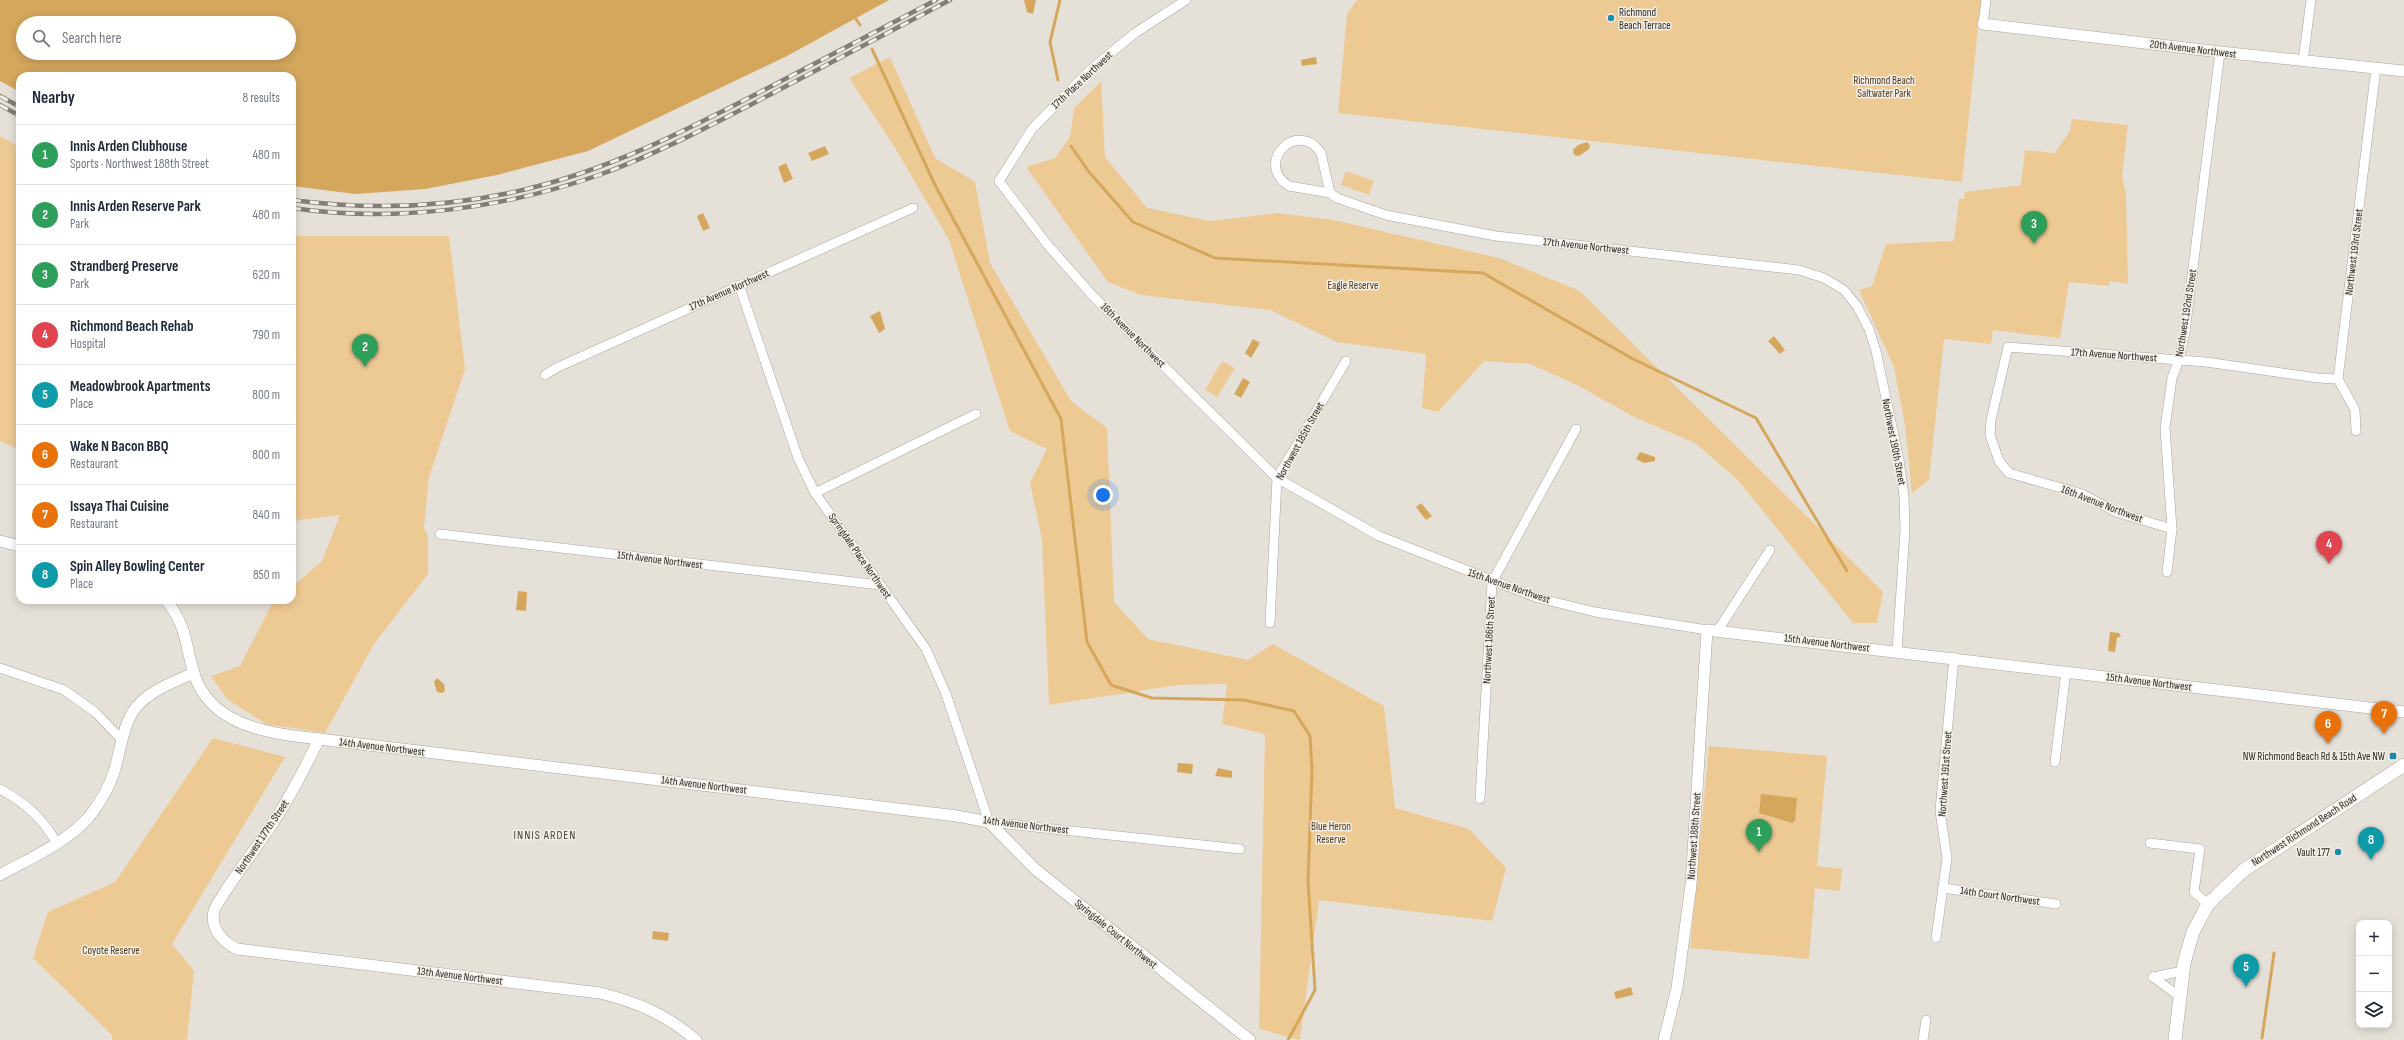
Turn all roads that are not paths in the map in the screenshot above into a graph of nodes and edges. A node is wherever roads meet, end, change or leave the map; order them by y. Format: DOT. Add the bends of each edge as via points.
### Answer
graph roads {
  1 [pos="1186,0"];
  2 [pos="1986,0"];
  3 [pos="2311,0"];
  4 [pos="1983,24"];
  5 [pos="2220,52"];
  6 [pos="2303,61"];
  7 [pos="2376,68"];
  8 [pos="2404,72"];
  9 [pos="999,181"];
  10 [pos="1330,193"];
  11 [pos="914,208"];
  12 [pos="740,285"];
  13 [pos="1844,290"];
  14 [pos="2179,360"];
  15 [pos="1346,361"];
  16 [pos="546,375"];
  17 [pos="2338,379"];
  18 [pos="976,414"];
  19 [pos="1576,429"];
  20 [pos="2356,431"];
  21 [pos="2009,473"];
  22 [pos="1277,478"];
  23 [pos="815,493"];
  24 [pos="2172,529"];
  25 [pos="440,534"];
  26 [pos="0,541"];
  27 [pos="16,545"];
  28 [pos="1770,550"];
  29 [pos="2167,572"];
  30 [pos="1492,582"];
  31 [pos="880,585"];
  32 [pos="169,604"];
  33 [pos="1270,623"];
  34 [pos="1712,630"];
  35 [pos="1897,651"];
  36 [pos="1954,657"];
  37 [pos="0,668"];
  38 [pos="2066,671"];
  39 [pos="194,673"];
  40 [pos="2399,711"];
  41 [pos="2404,720"];
  42 [pos="122,740"];
  43 [pos="319,740"];
  44 [pos="2055,762"];
  45 [pos="2404,765"];
  46 [pos="0,789"];
  47 [pos="1480,799"];
  48 [pos="989,822"];
  49 [pos="57,843"];
  50 [pos="2150,843"];
  51 [pos="1240,848"];
  52 [pos="0,875"];
  53 [pos="1943,888"];
  54 [pos="2056,904"];
  55 [pos="2208,904"];
  56 [pos="218,934"];
  57 [pos="1936,938"];
  58 [pos="2184,971"];
  59 [pos="2180,997"];
  60 [pos="1926,1020"];
  61 [pos="696,1040"];
  62 [pos="1250,1040"];
  63 [pos="1664,1040"];
  64 [pos="1923,1040"];
  65 [pos="2175,1040"];
  1 -- 9 [label="street, 17th Place Northwest" via="1135,33 1090,70 1032,129"];
  2 -- 4 [label="street"];
  3 -- 6 [label="street"];
  4 -- 5 [label="street, 20th Avenue Northwest"];
  5 -- 6 [label="street, 20th Avenue Northwest"];
  5 -- 14 [label="street, Northwest 192nd Street" via="2185,332"];
  6 -- 7 [label="street, 20th Avenue Northwest"];
  7 -- 8 [label="street, 20th Avenue Northwest"];
  7 -- 17 [label="street, Northwest 193rd Street"];
  9 -- 22 [label="street, 16th Avenue Northwest" via="1046,243 1092,295"];
  10 -- 10 [label="street, 17th Avenue Northwest" via="1318,148 1303,140 1292,141 1283,147 1276,162 1277,174 1284,183"];
  10 -- 13 [label="street, 17th Avenue Northwest" via="1337,198 1386,215 1474,232 1799,270 1824,278"];
  11 -- 12 [label="street, 17th Avenue Northwest"];
  12 -- 16 [label="street, 17th Avenue Northwest" via="556,368"];
  12 -- 23 [label="street, Springdale Place Northwest" via="798,458"];
  13 -- 35 [label="street, Northwest 190th Street" via="1857,306 1869,329 1899,460 1905,530"];
  14 -- 17 [label="street, 17th Avenue Northwest"];
  14 -- 21 [label="street, 17th Avenue Northwest" via="2008,347 1991,420 1990,436 1999,461"];
  14 -- 24 [label="street, Northwest 192nd Street" via="2170,385 2165,428"];
  15 -- 22 [label="street, Northwest 185th Street"];
  17 -- 20 [label="street" via="2355,410"];
  18 -- 23 [label="street"];
  19 -- 30 [label="street, Northwest 186th Street"];
  21 -- 24 [label="street, 16th Avenue Northwest" via="2082,494 2116,512"];
  22 -- 30 [label="street, 15th Avenue Northwest" via="1379,536"];
  22 -- 33 [label="street, Northwest 185th Street"];
  23 -- 31 [label="street, Springdale Place Northwest"];
  24 -- 29 [label="street, Northwest 192nd Street"];
  25 -- 31 [label="street, 15th Avenue Northwest"];
  26 -- 27 [label="street"];
  28 -- 34 [label="street, Northwest 188th Street"];
  30 -- 34 [label="street, 15th Avenue Northwest" via="1538,598 1595,612"];
  30 -- 47 [label="street, Northwest 186th Street"];
  31 -- 48 [label="street, Springdale Place Northwest" via="926,649 944,688"];
  32 -- 39 [label="street" via="182,623"];
  34 -- 35 [label="street, 15th Avenue Northwest"];
  34 -- 63 [label="street, Northwest 188th Street" via="1691,886 1677,988"];
  35 -- 36 [label="street, 15th Avenue Northwest"];
  36 -- 38 [label="street, 15th Avenue Northwest"];
  36 -- 53 [label="street, Northwest 191st Street" via="1940,811 1947,858"];
  37 -- 42 [label="street" via="64,690 95,712"];
  38 -- 40 [label="street, 15th Avenue Northwest"];
  38 -- 44 [label="street"];
  39 -- 42 [label="street" via="155,690 140,703"];
  39 -- 43 [label="street, 14th Avenue Northwest" via="201,690 229,718 247,727"];
  40 -- 41 [label="street"];
  42 -- 49 [label="street" via="114,773 105,793 88,818"];
  43 -- 48 [label="street, 14th Avenue Northwest" via="957,816"];
  43 -- 56 [label="street, Northwest 177th Street" via="302,775 269,829 236,874 214,910 213,921"];
  45 -- 55 [label="main road, Northwest Richmond Beach Road" via="2244,870"];
  46 -- 49 [label="street" via="23,802 47,827"];
  48 -- 51 [label="street, 14th Avenue Northwest"];
  48 -- 62 [label="street, Springdale Court Northwest" via="1035,869"];
  49 -- 52 [label="street"];
  50 -- 55 [label="street" via="2200,849 2194,892"];
  53 -- 54 [label="street, 14th Court Northwest"];
  53 -- 57 [label="street, Northwest 191st Street"];
  55 -- 58 [label="main road, Northwest Richmond Beach Road" via="2193,932"];
  56 -- 61 [label="street, 13th Avenue Northwest" via="226,943 237,949 600,993 658,1012"];
  58 -- 59 [label="main road, Northwest Richmond Beach Road"];
  58 -- 59 [label="street" via="2153,977"];
  59 -- 65 [label="main road, Northwest Richmond Beach Road"];
  60 -- 64 [label="street"];
}
